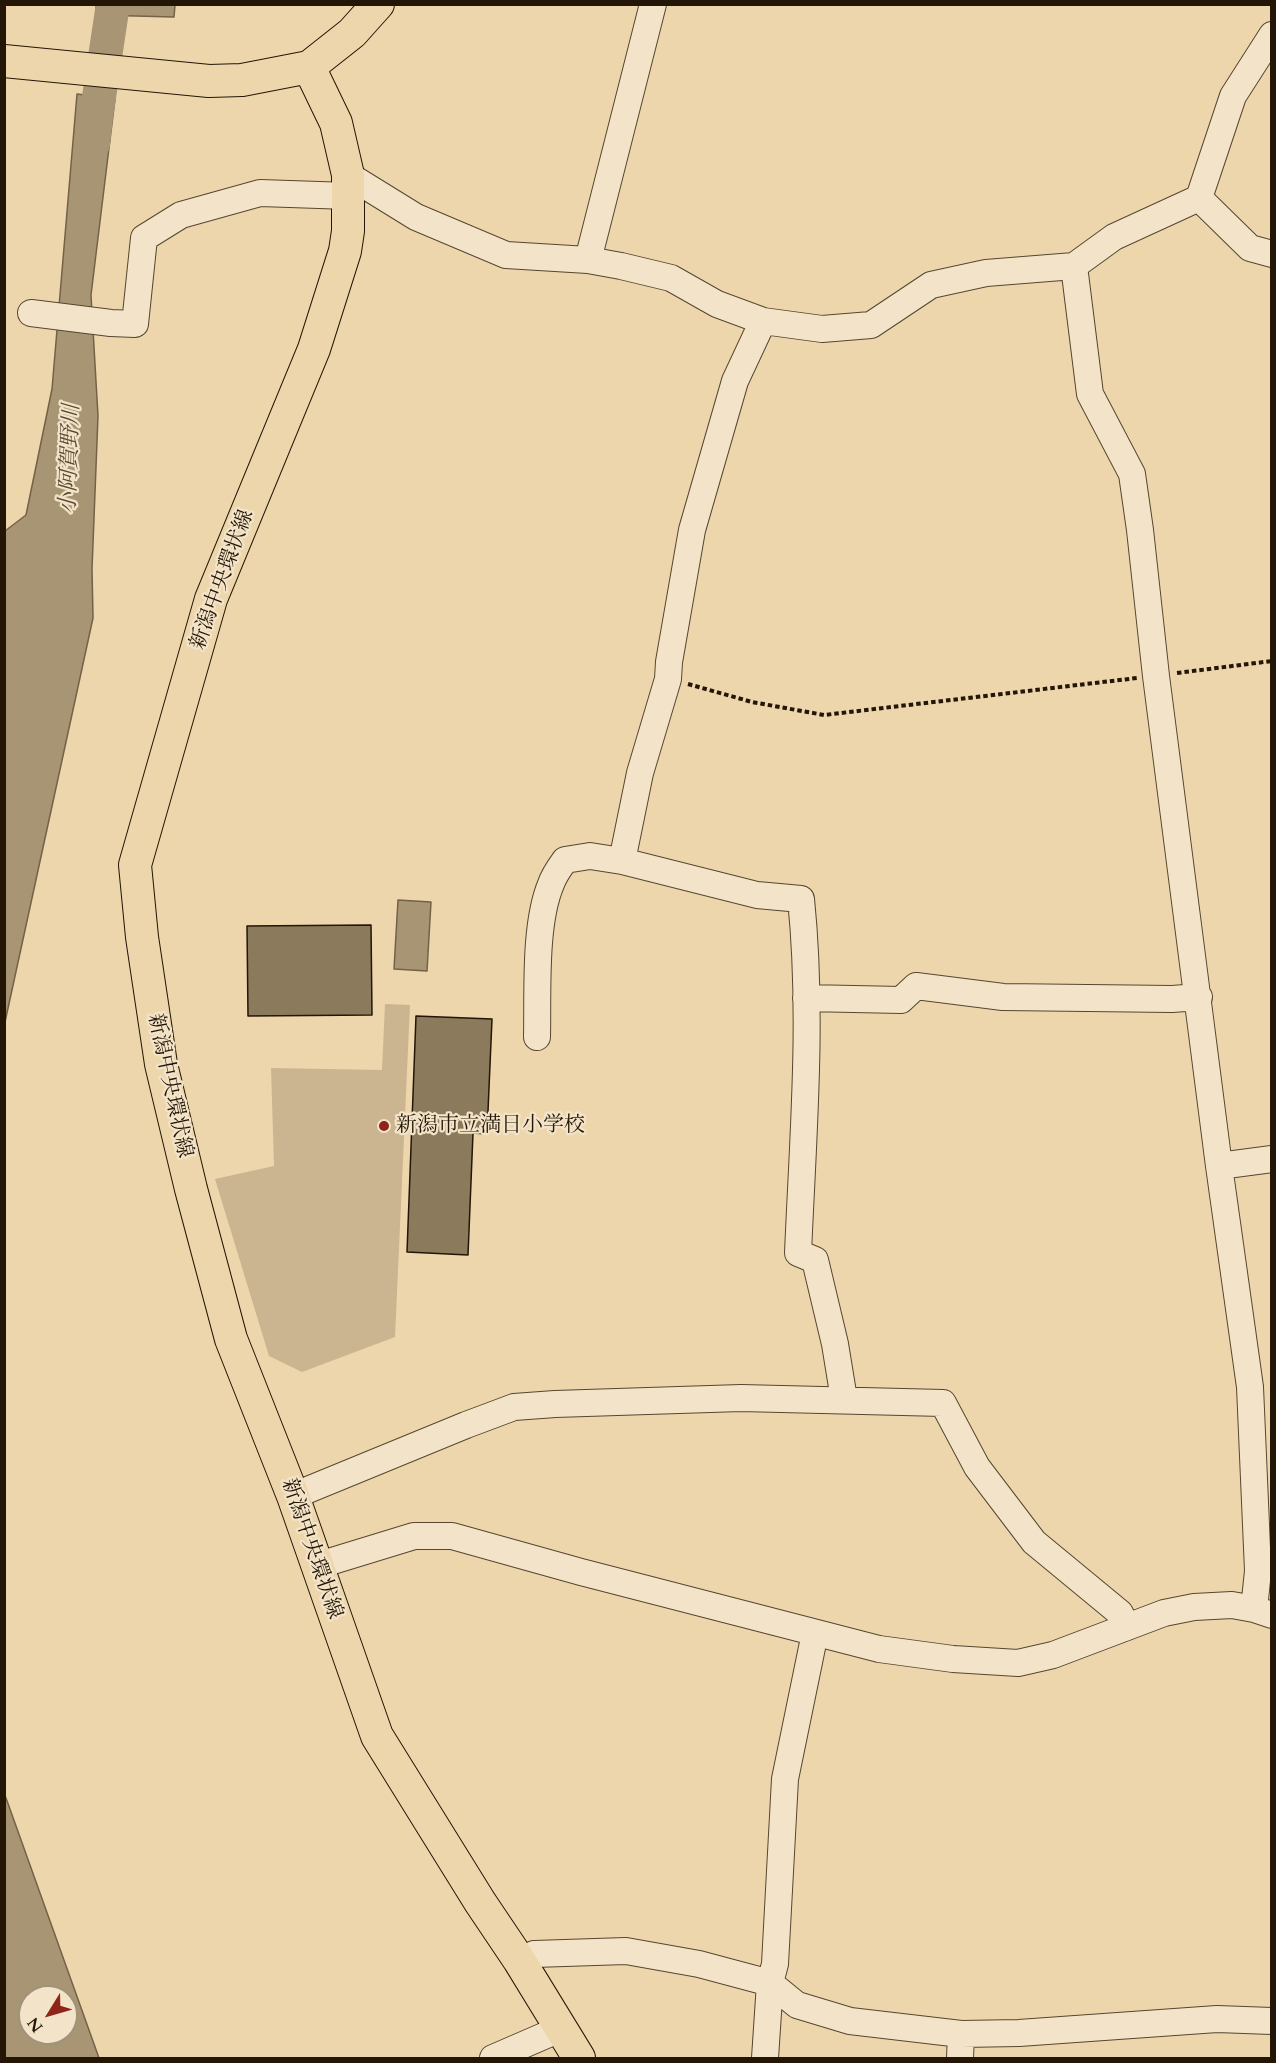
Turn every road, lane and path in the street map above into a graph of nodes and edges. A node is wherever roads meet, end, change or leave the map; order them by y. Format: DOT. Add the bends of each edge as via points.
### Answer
graph roads {
  1 [pos="378,4"];
  2 [pos="653,4"];
  3 [pos="1272,35"];
  4 [pos="16,62"];
  5 [pos="309,67"];
  6 [pos="349,185"];
  7 [pos="1199,198"];
  8 [pos="1264,247"];
  9 [pos="588,260"];
  10 [pos="1074,266"];
  11 [pos="31,313"];
  12 [pos="763,321"];
  13 [pos="1272,661"];
  14 [pos="1156,676"];
  15 [pos="668,679"];
  16 [pos="622,861"];
  17 [pos="1198,997"];
  18 [pos="806,998"];
  19 [pos="537,1037"];
  20 [pos="1272,1160"];
  21 [pos="1219,1166"];
  22 [pos="844,1399"];
  23 [pos="293,1496"];
  24 [pos="316,1566"];
  25 [pos="1263,1612"];
  26 [pos="1128,1627"];
  27 [pos="814,1634"];
  28 [pos="519,1960"];
  29 [pos="770,1983"];
  30 [pos="1272,2021"];
  31 [pos="560,2029"];
  32 [pos="961,2046"];
  33 [pos="493,2058"];
  34 [pos="579,2058"];
  35 [pos="765,2058"];
  1 -- 5 [label="main road" via="352,33"];
  2 -- 9 [label="street"];
  3 -- 7 [label="street" via="1233,96"];
  4 -- 5 [label="main road" via="209,81 242,80"];
  5 -- 6 [label="main road, 新潟中央環状線" via="336,123"];
  6 -- 9 [label="street" via="506,255"];
  6 -- 11 [label="street" via="260,193 182,215 144,238 135,324"];
  6 -- 23 [label="main road, 新潟中央環状線" via="348,231 342,262 314,349 211,599 135,865 161,1064 191,1189 231,1339"];
  7 -- 8 [label="street"];
  7 -- 10 [label="street" via="1114,237"];
  9 -- 12 [label="street" via="671,278 717,304"];
  10 -- 12 [label="street" via="986,273 931,285 871,326 822,328"];
  10 -- 14 [label="street" via="1090,394 1132,474"];
  12 -- 15 [label="street" via="735,381 692,530"];
  13 -- 14 [label="path"];
  14 -- 15 [label="path" via="824,715 753,702"];
  14 -- 17 [label="street"];
  15 -- 16 [label="street" via="640,773"];
  16 -- 18 [label="street" via="757,895 801,899"];
  16 -- 19 [label="street" via="590,856 565,860 551,884 543,913 538,965"];
  17 -- 18 [label="street" via="1003,998 916,986 901,1000"];
  17 -- 21 [label="street"];
  18 -- 22 [label="street" via="798,1253 815,1260"];
  20 -- 21 [label="street"];
  21 -- 25 [label="street" via="1250,1386"];
  22 -- 23 [label="street" via="741,1398 514,1407"];
  22 -- 26 [label="street" via="943,1403 977,1467 1034,1542 1120,1613"];
  23 -- 24 [label="main road, 新潟中央環状線"];
  24 -- 27 [label="street" via="414,1536 452,1536"];
  24 -- 28 [label="main road, 新潟中央環状線" via="377,1736"];
  25 -- 26 [label="street" via="1232,1605 1194,1606"];
  26 -- 27 [label="street" via="1018,1664 953,1659"];
  27 -- 29 [label="street" via="785,1779 775,1964"];
  28 -- 29 [label="street" via="534,1954 626,1951 699,1964"];
  28 -- 31 [label="main road, 新潟中央環状線"];
  29 -- 32 [label="street" via="797,2005"];
  29 -- 35 [label="street"];
  30 -- 32 [label="street" via="1217,2019 1019,2033"];
  31 -- 33 [label="street"];
  31 -- 34 [label="main road, 新潟中央環状線"];
}
